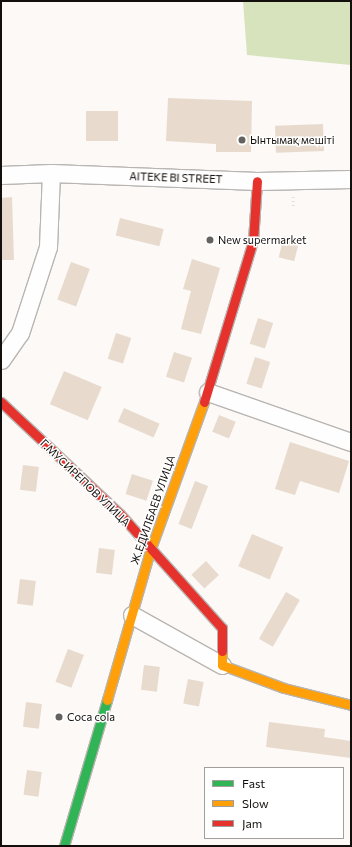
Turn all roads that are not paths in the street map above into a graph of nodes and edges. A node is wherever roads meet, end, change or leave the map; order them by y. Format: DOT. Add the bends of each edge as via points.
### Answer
graph roads {
  1 [pos="51,173"];
  2 [pos="1,175"];
  3 [pos="351,179"];
  4 [pos="257,181"];
  5 [pos="1,360"];
  6 [pos="208,392"];
  7 [pos="1,402"];
  8 [pos="351,442"];
  9 [pos="150,551"];
  10 [pos="132,615"];
  11 [pos="222,665"];
  12 [pos="351,705"];
  13 [pos="64,846"];
  1 -- 2 [label="street, AITEKE BI STREET"];
  1 -- 4 [label="street, AITEKE BI STREET"];
  1 -- 5 [label="street" via="48,247 20,333"];
  3 -- 4 [label="street, AITEKE BI STREET"];
  4 -- 6 [label="street, Ж.ЕДИЛБАЕВ УЛИЦА" via="253,241"];
  6 -- 8 [label="street"];
  6 -- 9 [label="street, Ж.ЕДИЛБАЕВ УЛИЦА"];
  7 -- 9 [label="street, Г.МУСИРЕПОВ УЛИЦА" via="120,514"];
  9 -- 10 [label="street, Ж.ЕДИЛБАЕВ УЛИЦА"];
  9 -- 11 [label="street, Г.МУСИРЕПОВ УЛИЦА" via="222,628"];
  10 -- 11 [label="street"];
  10 -- 13 [label="street, Ж.ЕДИЛБАЕВ УЛИЦА"];
  11 -- 12 [label="street" via="284,688"];
}
